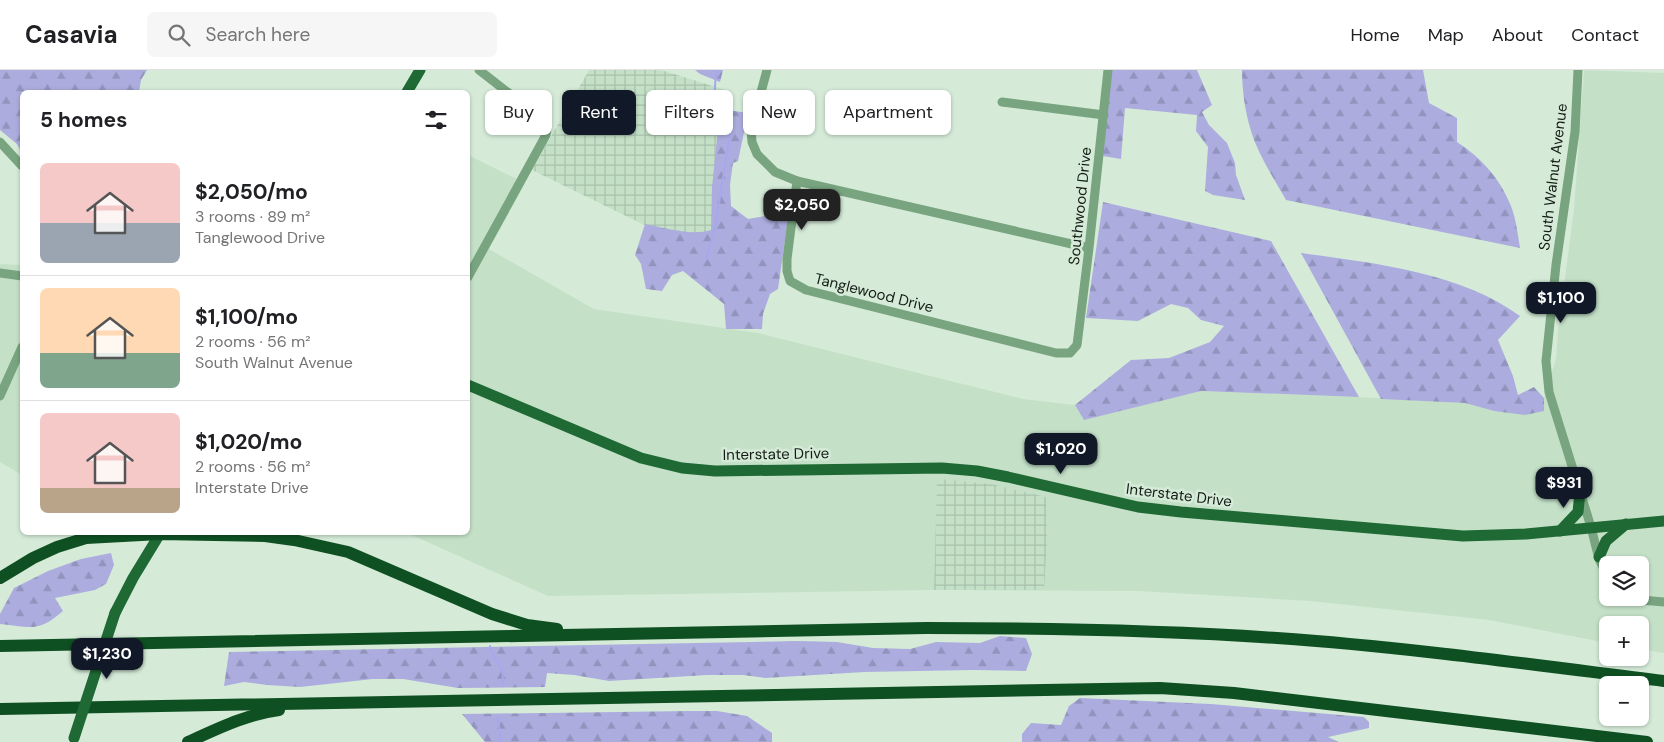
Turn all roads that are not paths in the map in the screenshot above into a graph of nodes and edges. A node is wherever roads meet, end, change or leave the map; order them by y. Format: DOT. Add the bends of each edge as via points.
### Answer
graph roads {
  1 [pos="420,70"];
  2 [pos="479,70"];
  3 [pos="767,70"];
  4 [pos="1108,70"];
  5 [pos="1578,70"];
  6 [pos="408,90"];
  7 [pos="1002,102"];
  8 [pos="1104,115"];
  9 [pos="0,142"];
  10 [pos="20,164"];
  11 [pos="797,181"];
  12 [pos="1089,248"];
  13 [pos="470,272"];
  14 [pos="0,273"];
  15 [pos="20,276"];
  16 [pos="1077,345"];
  17 [pos="20,351"];
  18 [pos="470,386"];
  19 [pos="0,396"];
  20 [pos="1580,492"];
  21 [pos="1664,521"];
  22 [pos="1626,524"];
  23 [pos="1591,527"];
  24 [pos="1560,531"];
  25 [pos="131,535"];
  26 [pos="160,535"];
  27 [pos="243,535"];
  28 [pos="1599,556"];
  29 [pos="1599,557"];
  30 [pos="0,578"];
  31 [pos="1649,601"];
  32 [pos="1664,602"];
  33 [pos="597,635"];
  34 [pos="0,646"];
  35 [pos="1664,681"];
  36 [pos="334,703"];
  37 [pos="0,709"];
  38 [pos="74,740"];
  39 [pos="188,742"];
  40 [pos="1647,742"];
  1 -- 6 [label="main road"];
  2 -- 13 [label="street" via="542,119 546,134"];
  3 -- 11 [label="street" via="751,129 752,142 757,154 775,172"];
  4 -- 8 [label="street, Southwood Drive"];
  5 -- 20 [label="street, South Walnut Avenue" via="1575,132 1546,361 1549,392"];
  7 -- 8 [label="street"];
  8 -- 12 [label="street, Southwood Drive"];
  9 -- 10 [label="street"];
  11 -- 12 [label="street"];
  11 -- 16 [label="street, Tanglewood Drive" via="787,271 790,281 798,287 1056,353 1070,353"];
  12 -- 16 [label="street, Southwood Drive"];
  14 -- 15 [label="street"];
  17 -- 19 [label="street"];
  18 -- 24 [label="main road, Interstate Drive" via="640,458 682,468 715,471 942,468 1008,476 1138,507 1181,512 1463,536 1495,537"];
  20 -- 23 [label="street, South Walnut Avenue"];
  20 -- 24 [label="main road" via="1578,512"];
  21 -- 22 [label="main road, Interstate Drive"];
  22 -- 23 [label="main road, Interstate Drive"];
  22 -- 28 [label="main road" via="1606,541"];
  23 -- 24 [label="main road, Interstate Drive"];
  23 -- 29 [label="street, South Walnut Avenue"];
  25 -- 30 [label="highway" via="86,538 57,547"];
  26 -- 38 [label="main road, bridge" via="115,613"];
  27 -- 33 [label="highway" via="294,540 348,552 492,614 527,625"];
  31 -- 32 [label="street"];
  33 -- 34 [label="highway"];
  33 -- 35 [label="highway" via="926,628 1150,631 1390,648"];
  36 -- 37 [label="highway"];
  36 -- 39 [label="highway" via="268,712"];
  36 -- 40 [label="highway" via="1160,688 1234,693"];
}
